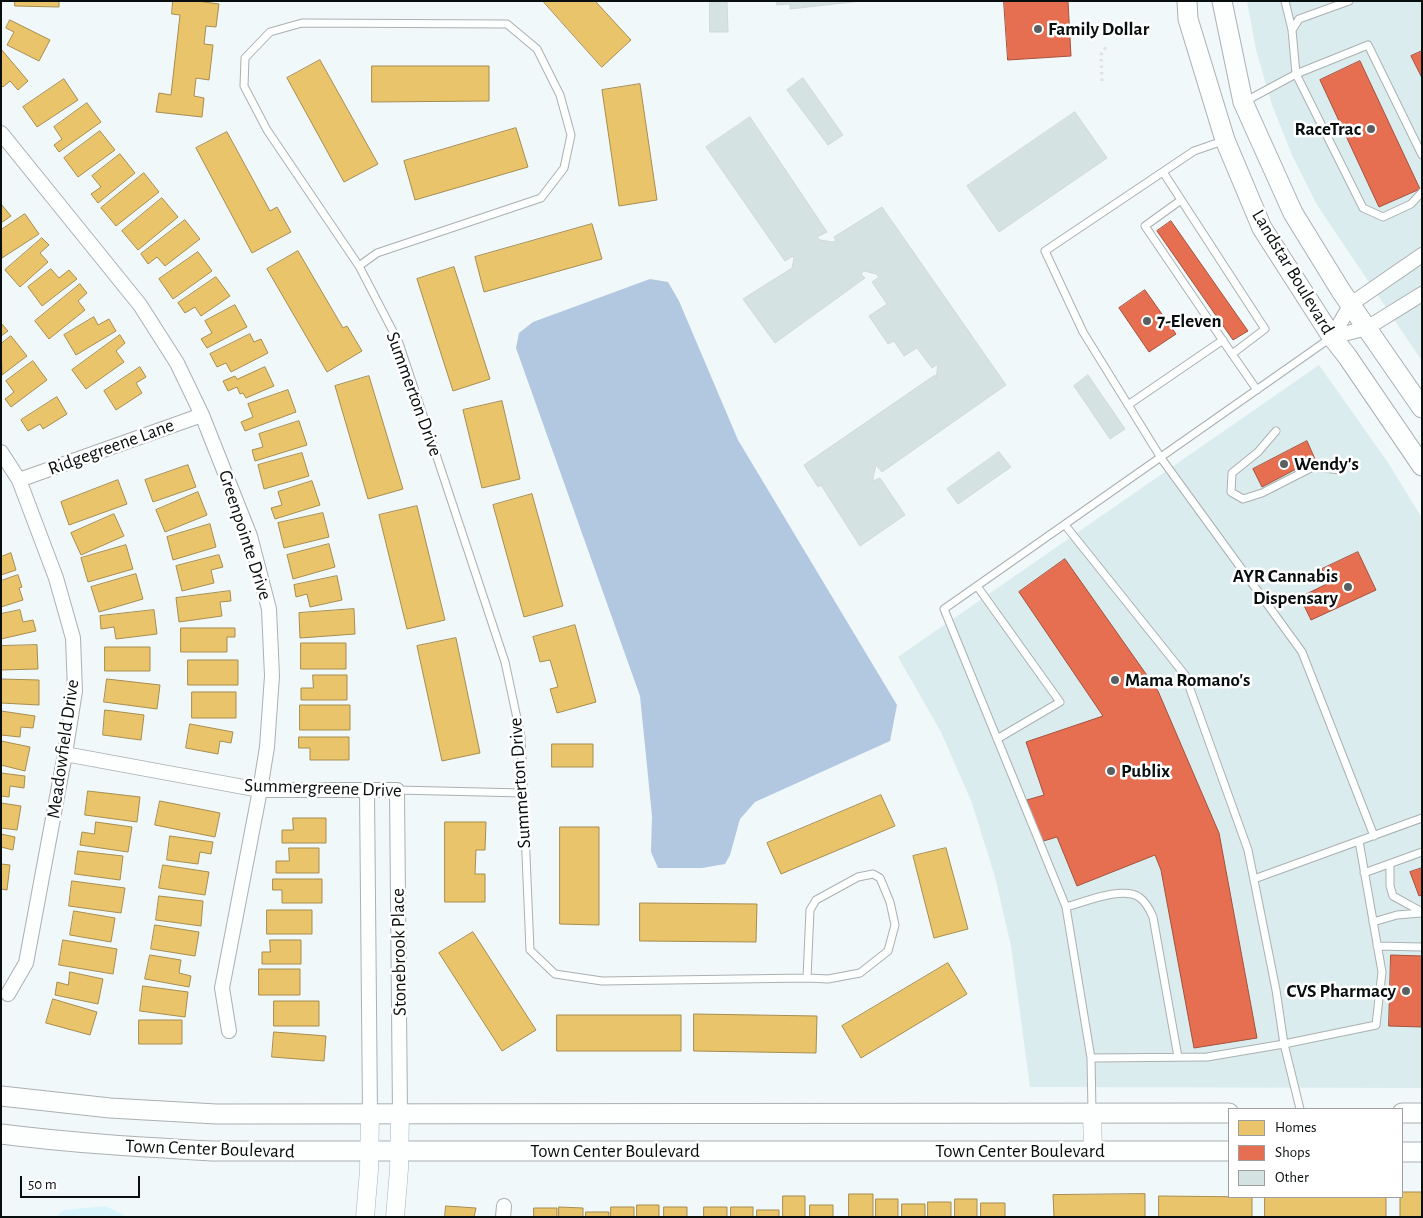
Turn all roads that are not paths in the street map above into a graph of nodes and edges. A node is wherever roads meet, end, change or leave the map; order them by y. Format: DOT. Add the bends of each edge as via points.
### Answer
graph roads {
  1 [pos="1187,1"];
  2 [pos="1222,1"];
  3 [pos="1285,1"];
  4 [pos="1349,1"];
  5 [pos="1292,30"];
  6 [pos="1296,74"];
  7 [pos="1244,102"];
  8 [pos="1,133"];
  9 [pos="1224,140"];
  10 [pos="1422,155"];
  11 [pos="1162,172"];
  12 [pos="1422,192"];
  13 [pos="1180,200"];
  14 [pos="1422,255"];
  15 [pos="359,266"];
  16 [pos="1422,294"];
  17 [pos="1351,304"];
  18 [pos="1367,328"];
  19 [pos="1332,337"];
  20 [pos="1223,340"];
  21 [pos="1232,354"];
  22 [pos="1257,390"];
  23 [pos="1128,405"];
  24 [pos="1422,408"];
  25 [pos="202,414"];
  26 [pos="1276,431"];
  27 [pos="1,452"];
  28 [pos="1161,458"];
  29 [pos="1422,466"];
  30 [pos="1341,470"];
  31 [pos="19,480"];
  32 [pos="1065,525"];
  33 [pos="977,586"];
  34 [pos="997,739"];
  35 [pos="66,754"];
  36 [pos="260,790"];
  37 [pos="367,790"];
  38 [pos="397,790"];
  39 [pos="524,793"];
  40 [pos="1422,818"];
  41 [pos="1374,836"];
  42 [pos="1359,841"];
  43 [pos="1422,852"];
  44 [pos="1390,864"];
  45 [pos="1364,873"];
  46 [pos="1254,879"];
  47 [pos="1066,907"];
  48 [pos="1422,912"];
  49 [pos="1373,922"];
  50 [pos="1377,946"];
  51 [pos="1422,948"];
  52 [pos="807,978"];
  53 [pos="8,994"];
  54 [pos="229,1031"];
  55 [pos="1284,1044"];
  56 [pos="1178,1057"];
  57 [pos="1091,1058"];
  58 [pos="1,1096"];
  59 [pos="1300,1108"];
  60 [pos="1092,1113"];
  61 [pos="1228,1113"];
  62 [pos="1403,1113"];
  63 [pos="1422,1113"];
  64 [pos="370,1114"];
  65 [pos="400,1114"];
  66 [pos="1,1134"];
  67 [pos="1092,1151"];
  68 [pos="1228,1151"];
  69 [pos="369,1152"];
  70 [pos="399,1152"];
  71 [pos="1403,1152"];
  72 [pos="1422,1152"];
  73 [pos="365,1217"];
  74 [pos="395,1217"];
  1 -- 9 [label="main road, Landstar Boulevard" via="1188,20"];
  2 -- 7 [label="main road, Landstar Boulevard"];
  3 -- 5 [label="lane"];
  4 -- 5 [label="lane" via="1299,19"];
  5 -- 6 [label="lane"];
  6 -- 7 [label="lane"];
  6 -- 10 [label="lane" via="1368,45"];
  6 -- 12 [label="lane" via="1363,208 1382,217 1411,204"];
  7 -- 17 [label="main road, Landstar Boulevard" via="1293,213"];
  8 -- 25 [label="street, Greenpointe Drive" via="140,305 177,363"];
  9 -- 11 [label="lane" via="1194,151"];
  9 -- 19 [label="main road, Landstar Boulevard" via="1262,228"];
  11 -- 13 [label="lane"];
  11 -- 23 [label="lane" via="1045,251 1083,332"];
  13 -- 20 [label="lane" via="1145,226"];
  13 -- 21 [label="lane" via="1265,329"];
  14 -- 17 [label="street"];
  15 -- 15 [label="lane, Summerton Drive" via="377,253 541,198 564,168 572,135 560,95 537,49 507,24 302,23 270,32 246,58 244,86 268,130"];
  15 -- 39 [label="lane, Summerton Drive" via="398,343 505,662 521,737"];
  16 -- 18 [label="street"];
  17 -- 18 [label="main road, Landstar Boulevard"];
  17 -- 19 [label="street"];
  18 -- 19 [label="street"];
  18 -- 24 [label="main road, Landstar Boulevard"];
  19 -- 22 [label="lane"];
  19 -- 29 [label="main road, Landstar Boulevard"];
  20 -- 21 [label="lane"];
  20 -- 23 [label="lane"];
  21 -- 22 [label="lane"];
  22 -- 28 [label="lane"];
  23 -- 28 [label="lane"];
  25 -- 31 [label="street, Ridgegreene Lane"];
  25 -- 36 [label="street, Greenpointe Drive" via="250,536 269,609 272,676"];
  26 -- 30 [label="lane" via="1258,452 1232,473 1231,492 1243,499 1313,467"];
  27 -- 31 [label="street, Meadowfield Drive"];
  28 -- 32 [label="lane"];
  28 -- 41 [label="lane" via="1302,652"];
  31 -- 35 [label="street, Meadowfield Drive" via="56,578 73,638 75,691"];
  32 -- 33 [label="lane"];
  32 -- 46 [label="lane" via="1184,675 1248,850"];
  33 -- 34 [label="lane" via="944,609"];
  33 -- 34 [label="lane" via="1060,702"];
  34 -- 47 [label="lane"];
  35 -- 36 [label="street, Summergreene Drive"];
  35 -- 53 [label="street, Meadowfield Drive" via="26,963"];
  36 -- 37 [label="street, Summergreene Drive"];
  36 -- 54 [label="street, Greenpointe Drive" via="222,988"];
  37 -- 38 [label="street, Summergreene Drive"];
  37 -- 64 [label="street, Stonebrook Place"];
  38 -- 39 [label="lane, Summergreene Drive"];
  38 -- 65 [label="street, Stonebrook Place"];
  39 -- 52 [label="lane, Summerton Drive" via="530,950 555,974 602,980"];
  40 -- 41 [label="lane"];
  41 -- 42 [label="lane"];
  42 -- 45 [label="lane"];
  42 -- 46 [label="lane"];
  43 -- 44 [label="lane"];
  44 -- 45 [label="lane"];
  44 -- 48 [label="lane" via="1393,896"];
  45 -- 49 [label="lane"];
  46 -- 55 [label="lane"];
  47 -- 56 [label="lane" via="1130,892 1148,906 1153,917"];
  47 -- 57 [label="lane"];
  48 -- 49 [label="lane"];
  49 -- 50 [label="lane"];
  50 -- 51 [label="lane"];
  50 -- 55 [label="lane" via="1382,972 1376,1025"];
  52 -- 52 [label="lane, Summerton Drive" via="828,979 860,973 888,951 895,925 880,878 872,874 858,877 816,900 810,910"];
  55 -- 56 [label="lane" via="1207,1057"];
  55 -- 59 [label="lane"];
  56 -- 57 [label="lane"];
  57 -- 60 [label="lane"];
  58 -- 64 [label="main road, Town Center Boulevard" via="110,1108 216,1114"];
  60 -- 61 [label="main road, Town Center Boulevard"];
  60 -- 65 [label="main road, Town Center Boulevard"];
  60 -- 67 [label="street"];
  62 -- 63 [label="main road"];
  64 -- 65 [label="main road, Town Center Boulevard"];
  64 -- 69 [label="street"];
  65 -- 70 [label="street"];
  66 -- 69 [label="main road, Town Center Boulevard" via="212,1151"];
  67 -- 68 [label="main road, Town Center Boulevard"];
  67 -- 70 [label="main road, Town Center Boulevard"];
  69 -- 70 [label="main road, Town Center Boulevard"];
  69 -- 73 [label="street"];
  70 -- 74 [label="street"];
  71 -- 72 [label="main road"];
}
